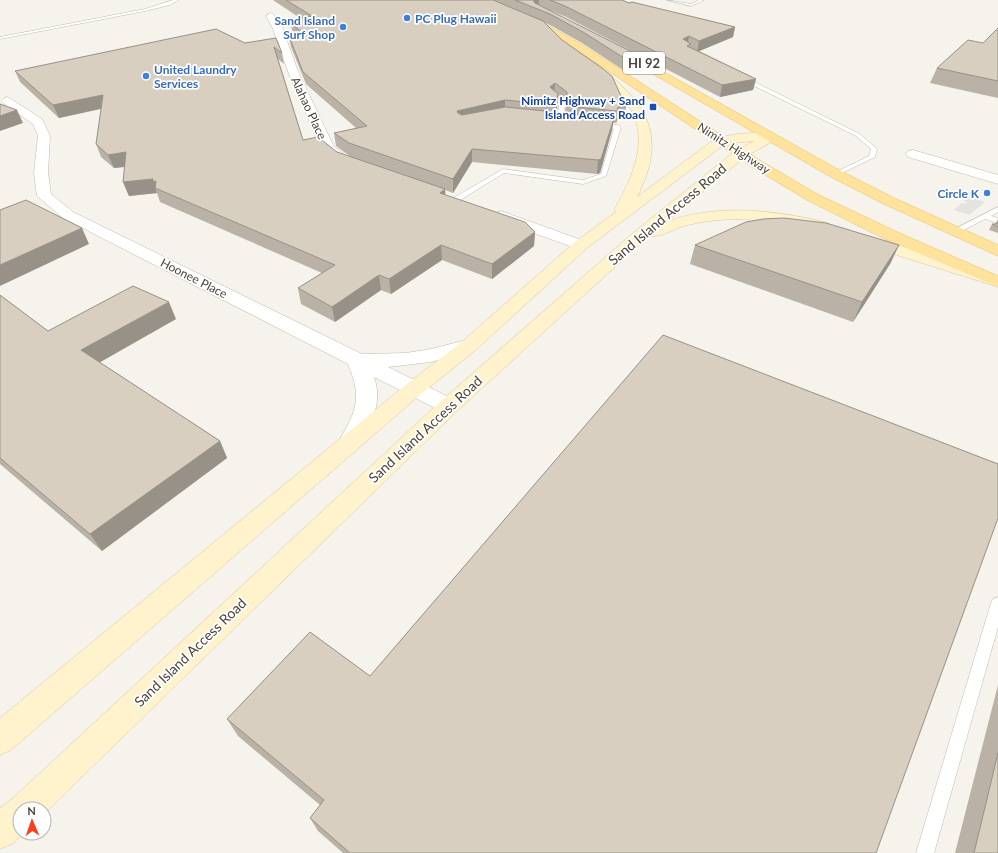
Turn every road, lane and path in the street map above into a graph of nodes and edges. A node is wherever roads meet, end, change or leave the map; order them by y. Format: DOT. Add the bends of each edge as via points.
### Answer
graph roads {
  1 [pos="177,0"];
  2 [pos="479,0"];
  3 [pos="669,0"];
  4 [pos="702,0"];
  5 [pos="270,16"];
  6 [pos="546,28"];
  7 [pos="0,38"];
  8 [pos="600,39"];
  9 [pos="735,74"];
  10 [pos="554,99"];
  11 [pos="7,101"];
  12 [pos="552,121"];
  13 [pos="589,124"];
  14 [pos="770,137"];
  15 [pos="721,141"];
  16 [pos="740,154"];
  17 [pos="913,154"];
  18 [pos="360,166"];
  19 [pos="836,174"];
  20 [pos="998,180"];
  21 [pos="439,194"];
  22 [pos="454,200"];
  23 [pos="469,205"];
  24 [pos="996,211"];
  25 [pos="491,213"];
  26 [pos="985,216"];
  27 [pos="617,218"];
  28 [pos="977,220"];
  29 [pos="995,224"];
  30 [pos="954,231"];
  31 [pos="639,236"];
  32 [pos="581,245"];
  33 [pos="998,251"];
  34 [pos="998,282"];
  35 [pos="470,345"];
  36 [pos="356,359"];
  37 [pos="415,388"];
  38 [pos="449,406"];
  39 [pos="347,446"];
  40 [pos="998,602"];
  41 [pos="0,740"];
  42 [pos="32,801"];
  43 [pos="12,821"];
  44 [pos="0,832"];
  45 [pos="925,853"];
  1 -- 7 [label="lane" via="145,10"];
  2 -- 6 [label="main road, Nimitz Highway / HI 92"];
  3 -- 4 [label="lane" via="691,5"];
  5 -- 18 [label="street, Alahao Place" via="278,29 292,69 328,149 345,161"];
  6 -- 15 [label="main road, Nimitz Highway / HI 92" via="644,88"];
  6 -- 27 [label="main road" via="566,49 619,86 638,111 645,128 647,145 642,171"];
  8 -- 14 [label="main road, Nimitz Highway / HI 92"];
  9 -- 19 [label="lane" via="858,135 874,149 872,157"];
  10 -- 12 [label="lane" via="562,105 564,122"];
  11 -- 36 [label="street, Hoonee Place" via="38,122 44,136 41,173 44,196 68,215"];
  13 -- 22 [label="lane" via="618,127 604,175 583,182 502,171"];
  14 -- 15 [label="main road, Sand Island Access Road"];
  14 -- 16 [label="main road, Sand Island Access Road"];
  14 -- 19 [label="main road, Nimitz Highway / HI 92"];
  15 -- 16 [label="main road, Nimitz Highway / HI 92"];
  15 -- 27 [label="main road, Sand Island Access Road"];
  16 -- 31 [label="main road, Sand Island Access Road"];
  16 -- 34 [label="main road, Nimitz Highway / HI 92" via="789,184 848,215"];
  17 -- 20 [label="street"];
  19 -- 30 [label="main road, Nimitz Highway / HI 92"];
  21 -- 22 [label="street"];
  22 -- 23 [label="street"];
  24 -- 26 [label="lane"];
  25 -- 32 [label="street"];
  26 -- 28 [label="lane"];
  26 -- 29 [label="lane"];
  27 -- 32 [label="main road, Sand Island Access Road"];
  28 -- 29 [label="lane"];
  28 -- 30 [label="lane"];
  30 -- 33 [label="main road, Nimitz Highway / HI 92"];
  31 -- 34 [label="main road" via="686,220 718,216 789,218 826,226"];
  31 -- 38 [label="main road, Sand Island Access Road"];
  32 -- 35 [label="main road, Sand Island Access Road"];
  35 -- 36 [label="street" via="426,357 399,361"];
  35 -- 37 [label="main road, Sand Island Access Road"];
  36 -- 37 [label="street, Hoonee Place"];
  36 -- 39 [label="street" via="367,387 366,402 364,417"];
  37 -- 38 [label="street, Hoonee Place"];
  37 -- 39 [label="main road, Sand Island Access Road"];
  38 -- 42 [label="main road, Sand Island Access Road"];
  39 -- 41 [label="main road, Sand Island Access Road"];
  40 -- 45 [label="lane"];
  43 -- 44 [label="main road"];
}
